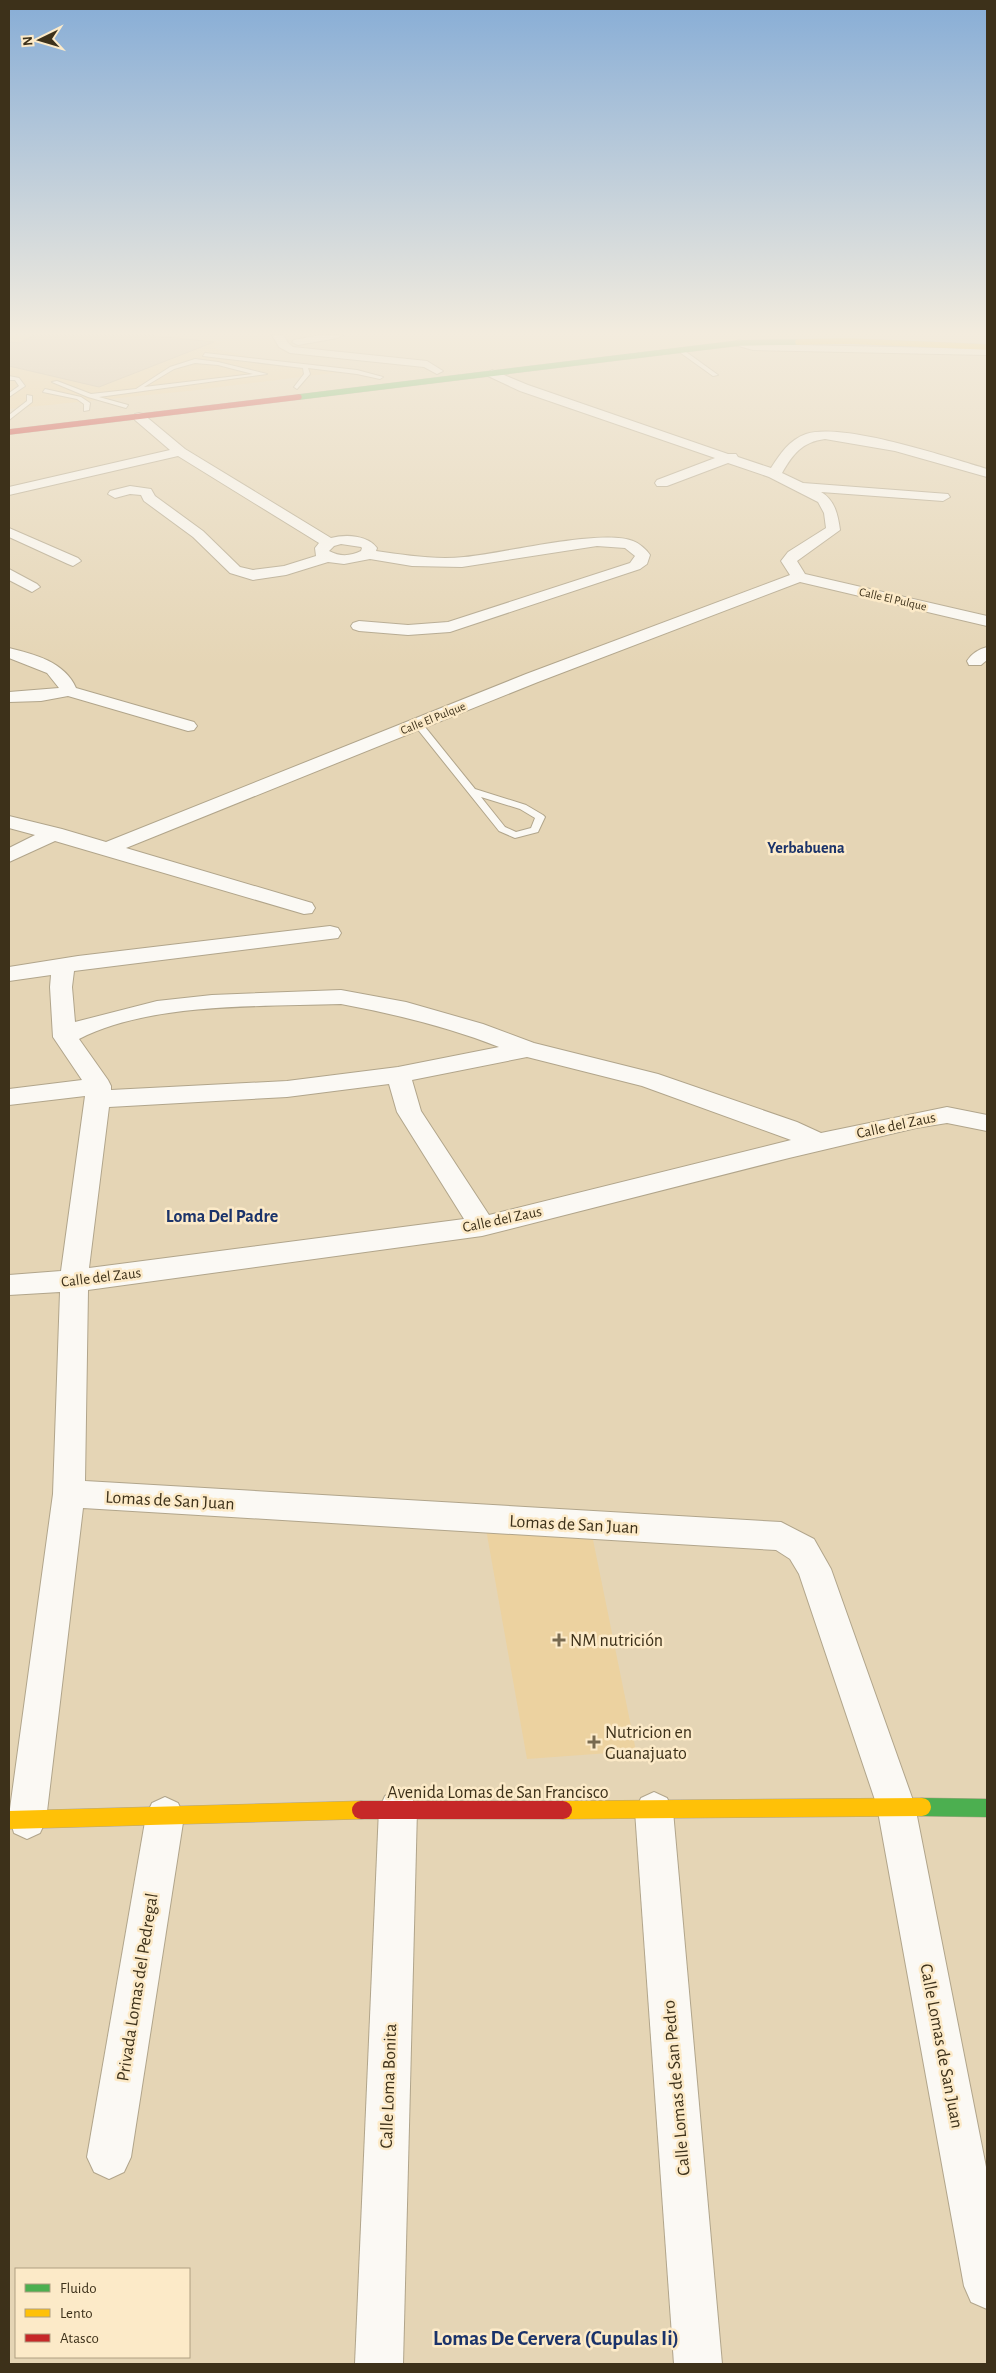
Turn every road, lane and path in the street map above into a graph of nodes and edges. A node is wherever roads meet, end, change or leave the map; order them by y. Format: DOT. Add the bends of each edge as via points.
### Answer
graph roads {
  1 [pos="173,446"];
  2 [pos="697,446"];
  3 [pos="795,446"];
  4 [pos="881,446"];
  5 [pos="180,452"];
  6 [pos="731,457"];
  7 [pos="987,473"];
  8 [pos="774,474"];
  9 [pos="662,482"];
  10 [pos="798,486"];
  11 [pos="9,491"];
  12 [pos="115,494"];
  13 [pos="943,498"];
  14 [pos="9,532"];
  15 [pos="24,538"];
  16 [pos="9,542"];
  17 [pos="328,550"];
  18 [pos="73,561"];
  19 [pos="9,574"];
  20 [pos="798,577"];
  21 [pos="32,586"];
  22 [pos="987,622"];
  23 [pos="358,626"];
  24 [pos="9,654"];
  25 [pos="69,691"];
  26 [pos="9,697"];
  27 [pos="418,724"];
  28 [pos="188,726"];
  29 [pos="471,791"];
  30 [pos="9,822"];
  31 [pos="61,836"];
  32 [pos="107,849"];
  33 [pos="9,856"];
  34 [pos="304,908"];
  35 [pos="330,933"];
  36 [pos="63,967"];
  37 [pos="9,974"];
  38 [pos="65,1036"];
  39 [pos="527,1049"];
  40 [pos="398,1076"];
  41 [pos="98,1092"];
  42 [pos="9,1097"];
  43 [pos="987,1123"];
  44 [pos="818,1142"];
  45 [pos="482,1226"];
  46 [pos="74,1281"];
  47 [pos="9,1285"];
  48 [pos="69,1494"];
  49 [pos="896,1806"];
  50 [pos="398,1808"];
  51 [pos="987,1808"];
  52 [pos="654,1811"];
  53 [pos="165,1816"];
  54 [pos="18,1820"];
  55 [pos="109,2158"];
  56 [pos="987,2286"];
  57 [pos="379,2364"];
  58 [pos="698,2364"];
  1 -- 5 [label="street"];
  2 -- 6 [label="street"];
  3 -- 8 [label="street" via="786,452"];
  4 -- 7 [label="street"];
  5 -- 11 [label="street"];
  5 -- 17 [label="street"];
  6 -- 8 [label="street"];
  6 -- 9 [label="street"];
  8 -- 10 [label="street"];
  10 -- 13 [label="street"];
  10 -- 20 [label="street" via="824,499 833,530 793,555 789,561"];
  12 -- 17 [label="street" via="130,490 146,492 149,498 198,534 235,570 253,575 286,570"];
  14 -- 15 [label="street"];
  15 -- 16 [label="street"];
  15 -- 18 [label="street"];
  17 -- 23 [label="street" via="349,560 368,554 412,561 462,562 597,542 628,544 644,555 635,566 450,627 408,630"];
  19 -- 21 [label="street"];
  20 -- 22 [label="street, Calle El Pulque"];
  20 -- 27 [label="street, Calle El Pulque"];
  24 -- 25 [label="street" via="51,668 66,682"];
  25 -- 26 [label="street"];
  25 -- 28 [label="street"];
  27 -- 29 [label="lane"];
  27 -- 32 [label="street, Calle El Pulque"];
  29 -- 29 [label="lane" via="502,829 515,835 535,830 540,817 523,807"];
  30 -- 31 [label="street"];
  31 -- 32 [label="street"];
  31 -- 33 [label="street"];
  32 -- 34 [label="street"];
  35 -- 36 [label="street" via="78,962"];
  36 -- 37 [label="street"];
  36 -- 38 [label="street" via="61,987"];
  38 -- 39 [label="street" via="90,1024 157,1008 212,1002 341,997 398,1007 475,1029"];
  38 -- 41 [label="street"];
  39 -- 40 [label="street"];
  39 -- 44 [label="street" via="649,1080 788,1128"];
  40 -- 41 [label="street" via="287,1089"];
  40 -- 45 [label="street" via="409,1112"];
  41 -- 42 [label="street"];
  41 -- 46 [label="street"];
  43 -- 44 [label="street, Calle del Zaus" via="947,1115"];
  44 -- 45 [label="street, Calle del Zaus"];
  45 -- 46 [label="street, Calle del Zaus"];
  46 -- 47 [label="street, Calle del Zaus"];
  46 -- 48 [label="street"];
  48 -- 49 [label="street, Lomas de San Juan" via="781,1536 802,1549 814,1569"];
  48 -- 54 [label="street"];
  49 -- 51 [label="main road, Avenida Lomas de San Francisco"];
  49 -- 52 [label="main road, Avenida Lomas de San Francisco"];
  49 -- 56 [label="street, Calle Lomas de San Juan"];
  50 -- 52 [label="main road, Avenida Lomas de San Francisco"];
  50 -- 53 [label="main road, Avenida Lomas de San Francisco"];
  50 -- 57 [label="street, Calle Loma Bonita"];
  52 -- 58 [label="street, Calle Lomas de San Pedro"];
  53 -- 54 [label="main road, Avenida Lomas de San Francisco"];
  53 -- 55 [label="street, Privada Lomas del Pedregal"];
}
